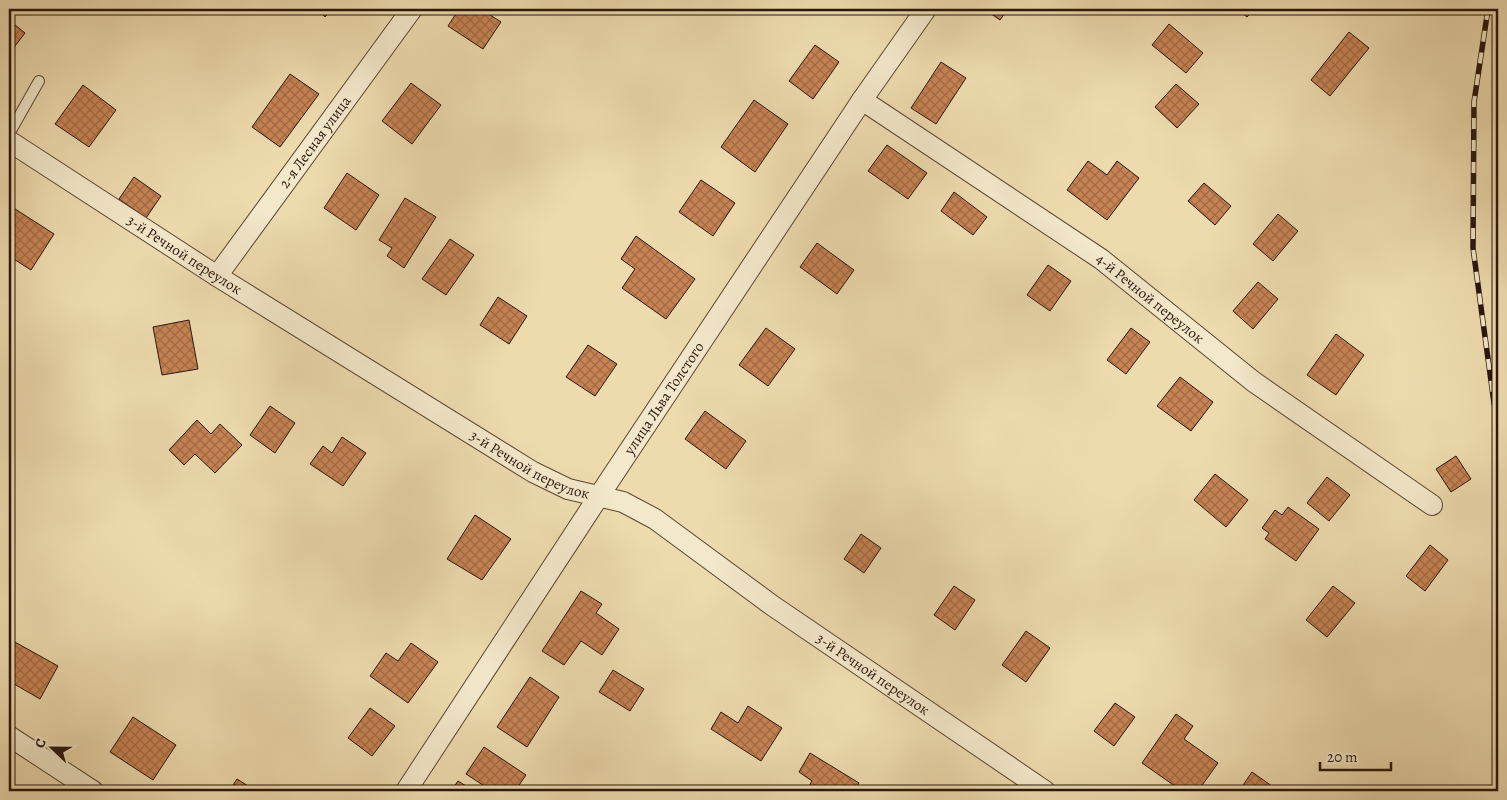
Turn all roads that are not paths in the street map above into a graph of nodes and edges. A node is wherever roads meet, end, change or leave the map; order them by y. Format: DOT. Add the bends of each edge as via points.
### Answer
graph roads {
  1 [pos="412,9"];
  2 [pos="926,9"];
  3 [pos="39,81"];
  4 [pos="862,100"];
  5 [pos="9,134"];
  6 [pos="9,141"];
  7 [pos="217,276"];
  8 [pos="598,496"];
  9 [pos="1432,505"];
  10 [pos="9,736"];
  11 [pos="93,791"];
  12 [pos="406,791"];
  13 [pos="1045,791"];
  1 -- 7 [label="street, 2-я Лесная улица"];
  2 -- 4 [label="street, улица Льва Толстого"];
  3 -- 5 [label="lane"];
  4 -- 8 [label="street, улица Льва Толстого"];
  4 -- 9 [label="street, 4-й Речной переулок" via="1101,259 1254,382"];
  6 -- 7 [label="street, 3-й Речной переулок"];
  7 -- 8 [label="street, 3-й Речной переулок" via="533,472 568,489"];
  8 -- 12 [label="street, улица Льва Толстого"];
  8 -- 13 [label="street, 3-й Речной переулок" via="624,502 656,519 774,606"];
  10 -- 11 [label="street"];
}
